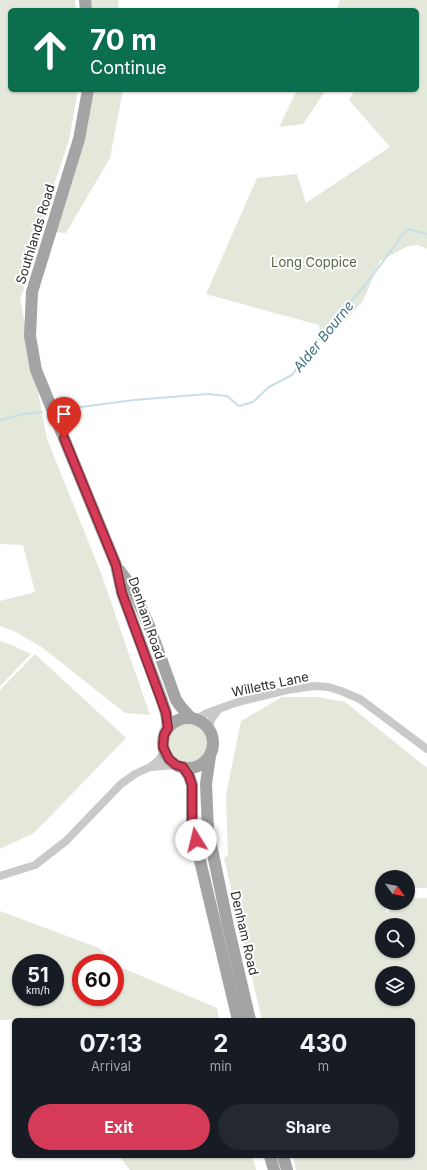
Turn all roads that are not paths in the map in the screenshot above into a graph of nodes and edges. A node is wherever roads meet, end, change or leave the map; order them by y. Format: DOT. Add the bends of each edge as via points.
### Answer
graph roads {
  1 [pos="88,92"];
  2 [pos="116,565"];
  3 [pos="219,709"];
  4 [pos="193,718"];
  5 [pos="168,728"];
  6 [pos="208,728"];
  7 [pos="427,749"];
  8 [pos="165,751"];
  9 [pos="210,756"];
  10 [pos="179,766"];
  11 [pos="150,767"];
  12 [pos="0,876"];
  13 [pos="238,1018"];
  14 [pos="250,1018"];
  15 [pos="271,1158"];
  16 [pos="284,1158"];
  17 [pos="274,1170"];
  18 [pos="287,1170"];
  1 -- 2 [label="main road, Southlands Road" via="79,139 32,292 30,336 36,370"];
  2 -- 4 [label="main road, Denham Road" via="132,587 176,700"];
  2 -- 5 [label="main road, Denham Road" via="122,593 166,713"];
  3 -- 4 [label="street, Willetts Lane"];
  3 -- 6 [label="street, Willetts Lane"];
  3 -- 7 [label="street, Willetts Lane" via="287,690 314,686 328,687 360,699"];
  4 -- 5 [label="main road" via="178,720"];
  4 -- 6 [label="main road" via="203,722"];
  5 -- 8 [label="main road" via="163,742"];
  6 -- 9 [label="main road" via="213,742"];
  8 -- 10 [label="main road" via="169,759"];
  8 -- 11 [label="street"];
  9 -- 10 [label="main road" via="198,766"];
  9 -- 14 [label="main road, Denham Road" via="206,784 208,830"];
  10 -- 11 [label="street"];
  10 -- 13 [label="main road, Denham Road" via="189,776 192,785 192,827"];
  11 -- 12 [label="street" via="121,784 66,841 35,865"];
  15 -- 17 [label="main road"];
  16 -- 18 [label="main road"];
}
